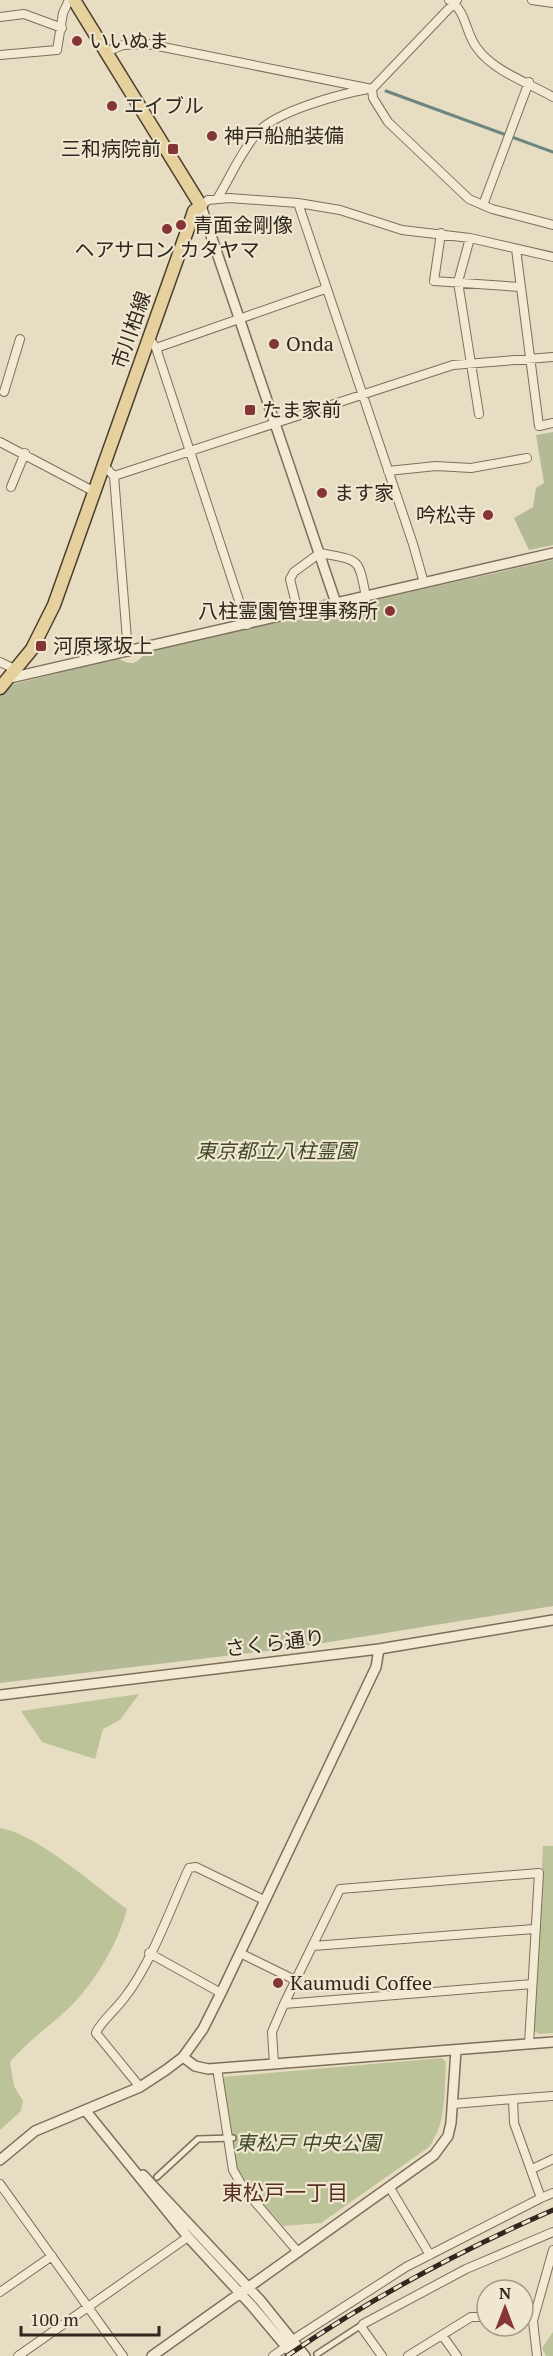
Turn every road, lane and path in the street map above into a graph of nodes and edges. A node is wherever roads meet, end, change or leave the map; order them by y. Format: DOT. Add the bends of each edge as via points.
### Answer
graph roads {
  1 [pos="69,0"];
  2 [pos="74,0"];
  3 [pos="532,0"];
  4 [pos="453,1"];
  5 [pos="553,3"];
  6 [pos="0,16"];
  7 [pos="62,28"];
  8 [pos="106,52"];
  9 [pos="0,55"];
  10 [pos="529,82"];
  11 [pos="372,89"];
  12 [pos="553,97"];
  13 [pos="217,199"];
  14 [pos="298,203"];
  15 [pos="201,206"];
  16 [pos="483,206"];
  17 [pos="553,225"];
  18 [pos="441,233"];
  19 [pos="470,238"];
  20 [pos="516,249"];
  21 [pos="553,257"];
  22 [pos="458,282"];
  23 [pos="520,287"];
  24 [pos="325,289"];
  25 [pos="240,319"];
  26 [pos="20,339"];
  27 [pos="152,343"];
  28 [pos="553,357"];
  29 [pos="529,359"];
  30 [pos="471,364"];
  31 [pos="4,392"];
  32 [pos="362,395"];
  33 [pos="478,414"];
  34 [pos="553,423"];
  35 [pos="276,424"];
  36 [pos="0,442"];
  37 [pos="191,452"];
  38 [pos="25,453"];
  39 [pos="527,458"];
  40 [pos="104,466"];
  41 [pos="388,471"];
  42 [pos="114,476"];
  43 [pos="11,487"];
  44 [pos="95,492"];
  45 [pos="320,553"];
  46 [pos="553,553"];
  47 [pos="424,583"];
  48 [pos="366,597"];
  49 [pos="336,603"];
  50 [pos="298,612"];
  51 [pos="247,625"];
  52 [pos="128,652"];
  53 [pos="0,662"];
  54 [pos="14,674"];
  55 [pos="0,688"];
  56 [pos="553,1620"];
  57 [pos="379,1649"];
  58 [pos="0,1695"];
  59 [pos="264,1900"];
  60 [pos="534,1929"];
  61 [pos="313,1946"];
  62 [pos="149,1953"];
  63 [pos="240,1953"];
  64 [pos="295,1980"];
  65 [pos="532,1984"];
  66 [pos="221,1993"];
  67 [pos="285,2004"];
  68 [pos="553,2042"];
  69 [pos="529,2044"];
  70 [pos="456,2049"];
  71 [pos="183,2057"];
  72 [pos="274,2064"];
  73 [pos="217,2068"];
  74 [pos="140,2087"];
  75 [pos="553,2096"];
  76 [pos="513,2098"];
  77 [pos="453,2104"];
  78 [pos="85,2110"];
  79 [pos="230,2138"];
  80 [pos="553,2159"];
  81 [pos="0,2160"];
  82 [pos="129,2161"];
  83 [pos="532,2169"];
  84 [pos="157,2177"];
  85 [pos="0,2184"];
  86 [pos="390,2188"];
  87 [pos="553,2193"];
  88 [pos="541,2198"];
  89 [pos="553,2232"];
  90 [pos="188,2237"];
  91 [pos="553,2250"];
  92 [pos="298,2252"];
  93 [pos="430,2254"];
  94 [pos="52,2256"];
  95 [pos="245,2291"];
  96 [pos="0,2292"];
  97 [pos="88,2307"];
  98 [pos="535,2313"];
  99 [pos="475,2317"];
  100 [pos="363,2324"];
  101 [pos="442,2335"];
  102 [pos="535,2338"];
  103 [pos="290,2343"];
  104 [pos="317,2354"];
  105 [pos="18,2356"];
  106 [pos="123,2356"];
  107 [pos="152,2356"];
  108 [pos="273,2356"];
  109 [pos="294,2356"];
  110 [pos="305,2356"];
  111 [pos="382,2356"];
  112 [pos="408,2356"];
  113 [pos="458,2356"];
  114 [pos="537,2356"];
  1 -- 7 [label="street"];
  2 -- 8 [label="main road"];
  3 -- 5 [label="street"];
  4 -- 10 [label="street" via="477,48 490,62"];
  4 -- 11 [label="street"];
  6 -- 7 [label="street" via="24,14"];
  7 -- 9 [label="street" via="57,50"];
  8 -- 11 [label="street" via="123,45 148,44"];
  8 -- 15 [label="main road"];
  10 -- 12 [label="street"];
  10 -- 16 [label="street"];
  11 -- 13 [label="street" via="282,114 269,122 251,142"];
  11 -- 16 [label="street" via="373,98 394,129 469,199"];
  13 -- 14 [label="street"];
  13 -- 15 [label="street"];
  14 -- 18 [label="street" via="340,210 402,230"];
  14 -- 24 [label="street"];
  15 -- 25 [label="street"];
  15 -- 27 [label="main road, 市川柏線" via="194,211"];
  16 -- 17 [label="street"];
  18 -- 19 [label="street"];
  18 -- 22 [label="street" via="434,281"];
  19 -- 20 [label="street"];
  19 -- 22 [label="street"];
  20 -- 21 [label="street"];
  20 -- 23 [label="street"];
  22 -- 23 [label="street"];
  22 -- 30 [label="street"];
  23 -- 29 [label="street"];
  24 -- 25 [label="street"];
  24 -- 32 [label="street"];
  25 -- 27 [label="street"];
  25 -- 35 [label="street"];
  26 -- 31 [label="street"];
  27 -- 37 [label="street"];
  27 -- 40 [label="main road, 市川柏線"];
  28 -- 29 [label="street"];
  29 -- 30 [label="street"];
  29 -- 34 [label="street" via="539,426"];
  30 -- 32 [label="street" via="453,365"];
  30 -- 33 [label="street"];
  32 -- 35 [label="street"];
  32 -- 41 [label="street"];
  35 -- 37 [label="street"];
  35 -- 45 [label="street"];
  36 -- 38 [label="street"];
  37 -- 42 [label="street"];
  37 -- 51 [label="street"];
  38 -- 43 [label="street"];
  38 -- 44 [label="street"];
  39 -- 41 [label="street" via="471,468 436,465"];
  40 -- 42 [label="street"];
  40 -- 44 [label="main road, 市川柏線"];
  41 -- 47 [label="street"];
  42 -- 52 [label="street"];
  44 -- 54 [label="main road, 市川柏線" via="54,605 32,649"];
  45 -- 48 [label="street" via="360,564"];
  45 -- 49 [label="street"];
  45 -- 50 [label="street" via="290,579"];
  46 -- 47 [label="street"];
  47 -- 48 [label="street"];
  48 -- 49 [label="street"];
  49 -- 50 [label="street"];
  50 -- 51 [label="street"];
  51 -- 52 [label="street"];
  52 -- 54 [label="street"];
  53 -- 54 [label="street"];
  54 -- 55 [label="main road, 市川柏線"];
  56 -- 57 [label="street, さくら通り"];
  57 -- 58 [label="street, さくら通り"];
  57 -- 59 [label="street" via="376,1667"];
  59 -- 62 [label="street" via="196,1867 189,1868"];
  59 -- 63 [label="street"];
  60 -- 61 [label="street"];
  60 -- 61 [label="street" via="539,1873 340,1889"];
  60 -- 65 [label="street"];
  61 -- 64 [label="street"];
  62 -- 66 [label="street"];
  62 -- 74 [label="street" via="129,1991 96,2032"];
  63 -- 64 [label="street"];
  63 -- 66 [label="street"];
  64 -- 67 [label="street"];
  65 -- 67 [label="street"];
  65 -- 69 [label="street"];
  66 -- 71 [label="street"];
  67 -- 72 [label="street" via="272,2032"];
  68 -- 69 [label="street"];
  69 -- 70 [label="street"];
  70 -- 72 [label="street"];
  70 -- 77 [label="street"];
  71 -- 73 [label="street" via="195,2066"];
  71 -- 74 [label="street"];
  72 -- 73 [label="street"];
  73 -- 79 [label="street"];
  74 -- 78 [label="street"];
  75 -- 76 [label="street"];
  76 -- 77 [label="street"];
  76 -- 83 [label="street" via="514,2123"];
  77 -- 86 [label="street" via="450,2129 443,2144"];
  78 -- 81 [label="street" via="35,2131"];
  78 -- 82 [label="street"];
  79 -- 84 [label="street" via="198,2139"];
  79 -- 92 [label="street" via="232,2170"];
  80 -- 83 [label="street"];
  82 -- 90 [label="street"];
  82 -- 95 [label="street" via="162,2192"];
  83 -- 88 [label="street"];
  85 -- 94 [label="street"];
  86 -- 92 [label="street"];
  86 -- 93 [label="street"];
  87 -- 88 [label="street"];
  88 -- 93 [label="street"];
  89 -- 100 [label="street" via="466,2269"];
  90 -- 95 [label="street"];
  90 -- 97 [label="street"];
  91 -- 98 [label="street"];
  92 -- 95 [label="street"];
  93 -- 103 [label="street"];
  94 -- 96 [label="street"];
  94 -- 97 [label="street"];
  95 -- 103 [label="street"];
  95 -- 107 [label="street"];
  97 -- 105 [label="street"];
  97 -- 106 [label="street"];
  99 -- 101 [label="street"];
  100 -- 104 [label="street"];
  100 -- 111 [label="street"];
  101 -- 112 [label="street"];
  101 -- 113 [label="street"];
  102 -- 114 [label="street"];
  103 -- 108 [label="street"];
  103 -- 109 [label="street"];
  103 -- 110 [label="street"];
}
